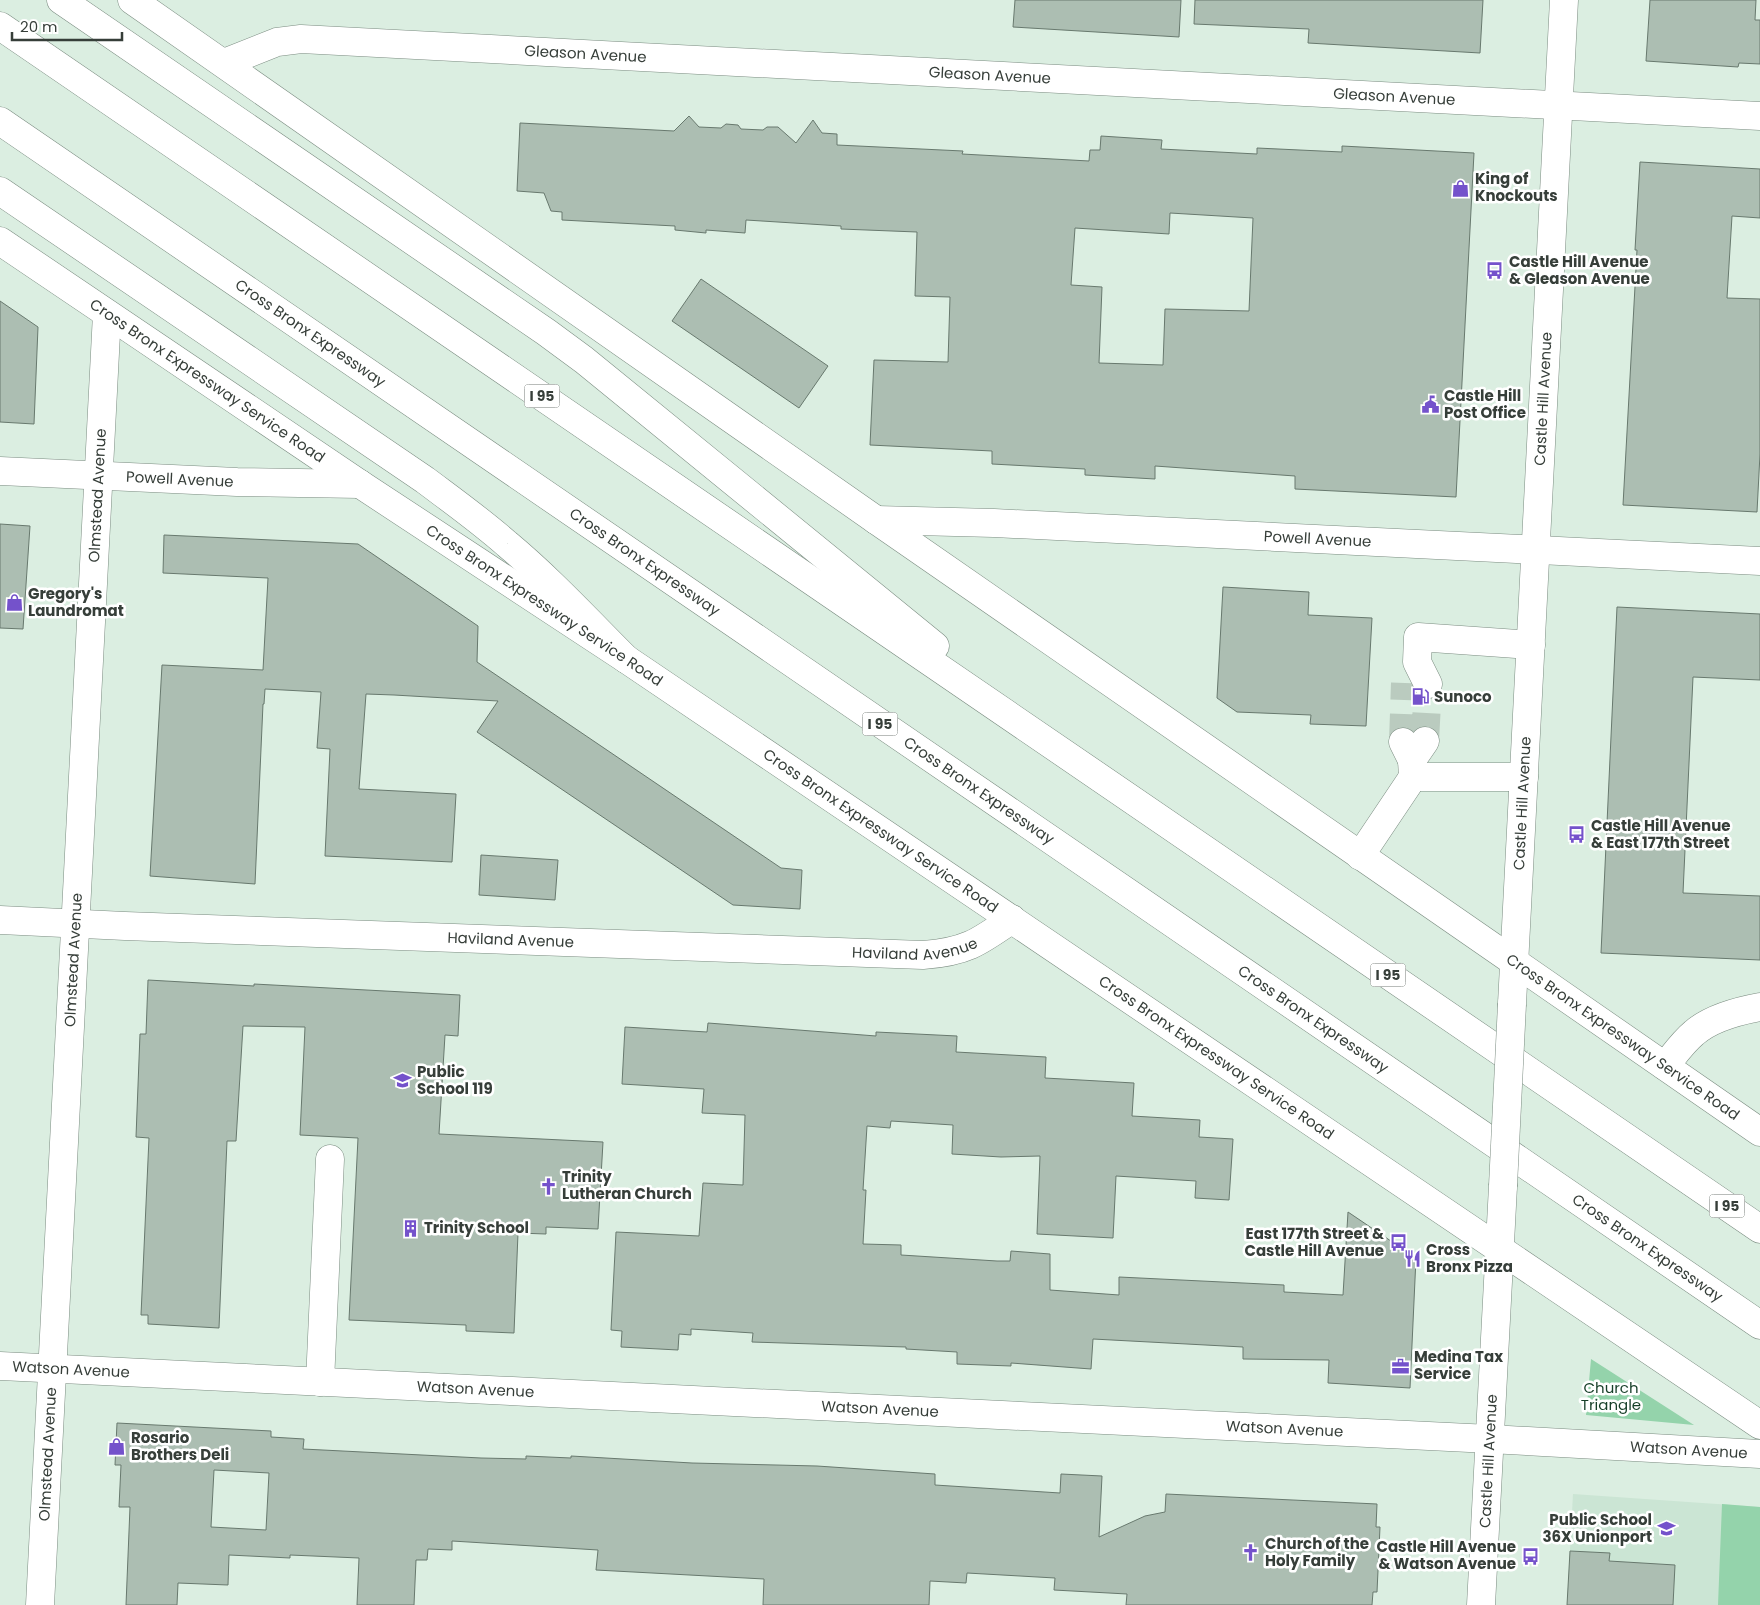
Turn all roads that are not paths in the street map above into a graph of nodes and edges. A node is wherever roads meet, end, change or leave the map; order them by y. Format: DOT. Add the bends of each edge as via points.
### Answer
graph roads {
  1 [pos="61,0"];
  2 [pos="132,0"];
  3 [pos="1564,0"];
  4 [pos="0,26"];
  5 [pos="224,63"];
  6 [pos="1558,105"];
  7 [pos="1760,116"];
  8 [pos="0,121"];
  9 [pos="0,191"];
  10 [pos="0,240"];
  11 [pos="107,314"];
  12 [pos="0,472"];
  13 [pos="97,477"];
  14 [pos="360,484"];
  15 [pos="876,520"];
  16 [pos="1536,549"];
  17 [pos="1760,561"];
  18 [pos="1531,645"];
  19 [pos="626,659"];
  20 [pos="1417,676"];
  21 [pos="1083,767"];
  22 [pos="1524,777"];
  23 [pos="1360,856"];
  24 [pos="0,920"];
  25 [pos="1012,920"];
  26 [pos="75,924"];
  27 [pos="1514,962"];
  28 [pos="1760,1008"];
  29 [pos="1665,1066"];
  30 [pos="1760,1132"];
  31 [pos="330,1159"];
  32 [pos="1760,1228"];
  33 [pos="1500,1250"];
  34 [pos="1760,1325"];
  35 [pos="0,1366"];
  36 [pos="52,1369"];
  37 [pos="320,1382"];
  38 [pos="1760,1425"];
  39 [pos="1490,1439"];
  40 [pos="1760,1454"];
  41 [pos="40,1605"];
  42 [pos="1481,1605"];
  1 -- 21 [label="main road" via="510,306 584,360"];
  2 -- 5 [label="main road, Cross Bronx Expressway Service Road"];
  3 -- 6 [label="main road, Castle Hill Avenue"];
  4 -- 21 [label="main road, I 95"];
  5 -- 6 [label="main road, Gleason Avenue" via="276,42 301,40"];
  5 -- 15 [label="main road, Cross Bronx Expressway Service Road"];
  6 -- 7 [label="main road, Gleason Avenue"];
  6 -- 16 [label="main road, Castle Hill Avenue"];
  8 -- 34 [label="main road, Cross Bronx Expressway / I 95"];
  9 -- 19 [label="main road" via="467,511 550,582"];
  10 -- 11 [label="main road, Cross Bronx Expressway Service Road"];
  11 -- 13 [label="main road, Olmstead Avenue"];
  11 -- 14 [label="main road, Cross Bronx Expressway Service Road"];
  12 -- 13 [label="main road, Powell Avenue"];
  13 -- 14 [label="main road, Powell Avenue"];
  13 -- 26 [label="main road, Olmstead Avenue"];
  14 -- 19 [label="main road, Cross Bronx Expressway Service Road"];
  15 -- 16 [label="main road, Powell Avenue"];
  15 -- 23 [label="main road, Cross Bronx Expressway Service Road"];
  16 -- 17 [label="main road, Powell Avenue"];
  16 -- 18 [label="main road, Castle Hill Avenue"];
  18 -- 20 [label="main road" via="1418,637"];
  18 -- 22 [label="main road, Castle Hill Avenue"];
  19 -- 25 [label="main road, Cross Bronx Expressway Service Road"];
  21 -- 32 [label="main road, I 95"];
  22 -- 23 [label="main road" via="1413,755"];
  22 -- 27 [label="main road, Castle Hill Avenue"];
  23 -- 27 [label="main road, Cross Bronx Expressway Service Road"];
  24 -- 26 [label="main road, Haviland Avenue"];
  25 -- 26 [label="main road, Haviland Avenue" via="962,949 923,955"];
  25 -- 33 [label="main road, Cross Bronx Expressway Service Road"];
  26 -- 36 [label="main road, Olmstead Avenue"];
  27 -- 29 [label="main road, Cross Bronx Expressway Service Road"];
  27 -- 33 [label="main road, Castle Hill Avenue, bridge"];
  28 -- 29 [label="main road" via="1722,1017 1694,1032"];
  29 -- 30 [label="main road, Cross Bronx Expressway Service Road"];
  31 -- 37 [label="main road"];
  33 -- 38 [label="main road, Cross Bronx Expressway Service Road"];
  33 -- 39 [label="main road, Castle Hill Avenue"];
  35 -- 36 [label="main road, Watson Avenue"];
  36 -- 37 [label="main road, Watson Avenue"];
  36 -- 41 [label="main road, Olmstead Avenue"];
  37 -- 39 [label="main road, Watson Avenue"];
  39 -- 40 [label="main road, Watson Avenue"];
  39 -- 42 [label="main road, Castle Hill Avenue"];
}
